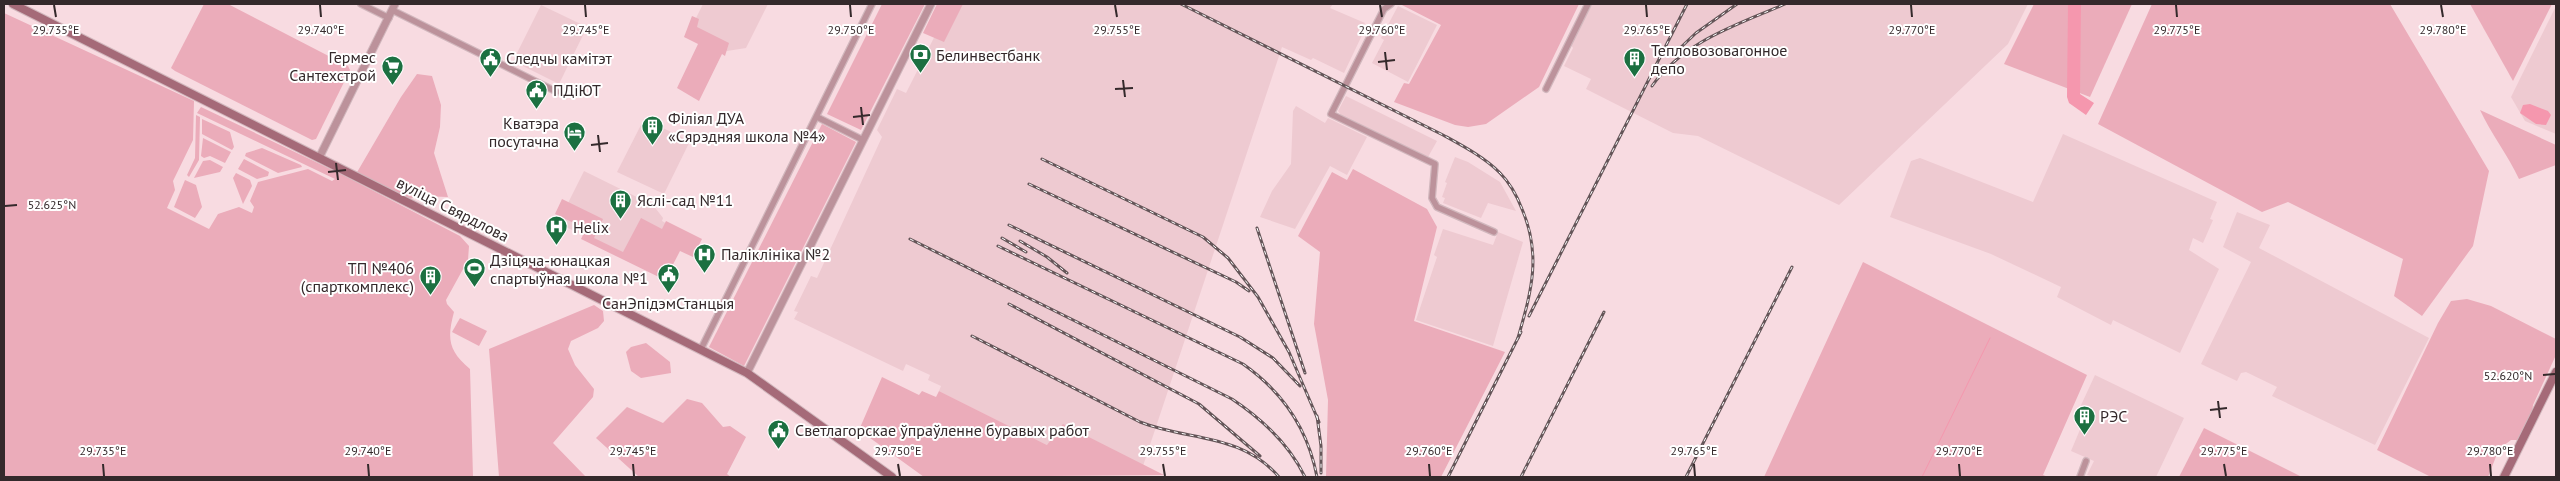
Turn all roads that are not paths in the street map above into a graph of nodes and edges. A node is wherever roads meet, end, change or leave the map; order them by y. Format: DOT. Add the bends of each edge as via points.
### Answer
graph roads {
  1 [pos="13,4"];
  2 [pos="361,4"];
  3 [pos="872,4"];
  4 [pos="931,4"];
  5 [pos="1391,4"];
  6 [pos="1588,4"];
  7 [pos="392,11"];
  8 [pos="1546,89"];
  9 [pos="556,92"];
  10 [pos="817,117"];
  11 [pos="863,140"];
  12 [pos="319,158"];
  13 [pos="1494,232"];
  14 [pos="701,349"];
  15 [pos="2556,372"];
  16 [pos="747,373"];
  17 [pos="2086,460"];
  18 [pos="892,477"];
  19 [pos="2080,477"];
  20 [pos="2504,477"];
  1 -- 12 [label="main road, вуліца Свярдлова"];
  2 -- 7 [label="street"];
  3 -- 10 [label="street"];
  4 -- 11 [label="street"];
  5 -- 13 [label="street" via="1384,9 1331,114 1434,164 1432,198 1437,207"];
  6 -- 8 [label="street"];
  7 -- 9 [label="street"];
  7 -- 12 [label="street"];
  10 -- 11 [label="street"];
  10 -- 14 [label="street"];
  11 -- 16 [label="street"];
  12 -- 14 [label="main road, вуліца Свярдлова"];
  14 -- 16 [label="main road, вуліца Свярдлова"];
  15 -- 20 [label="main road"];
  16 -- 18 [label="main road, вуліца Свярдлова"];
  17 -- 19 [label="street"];
}
